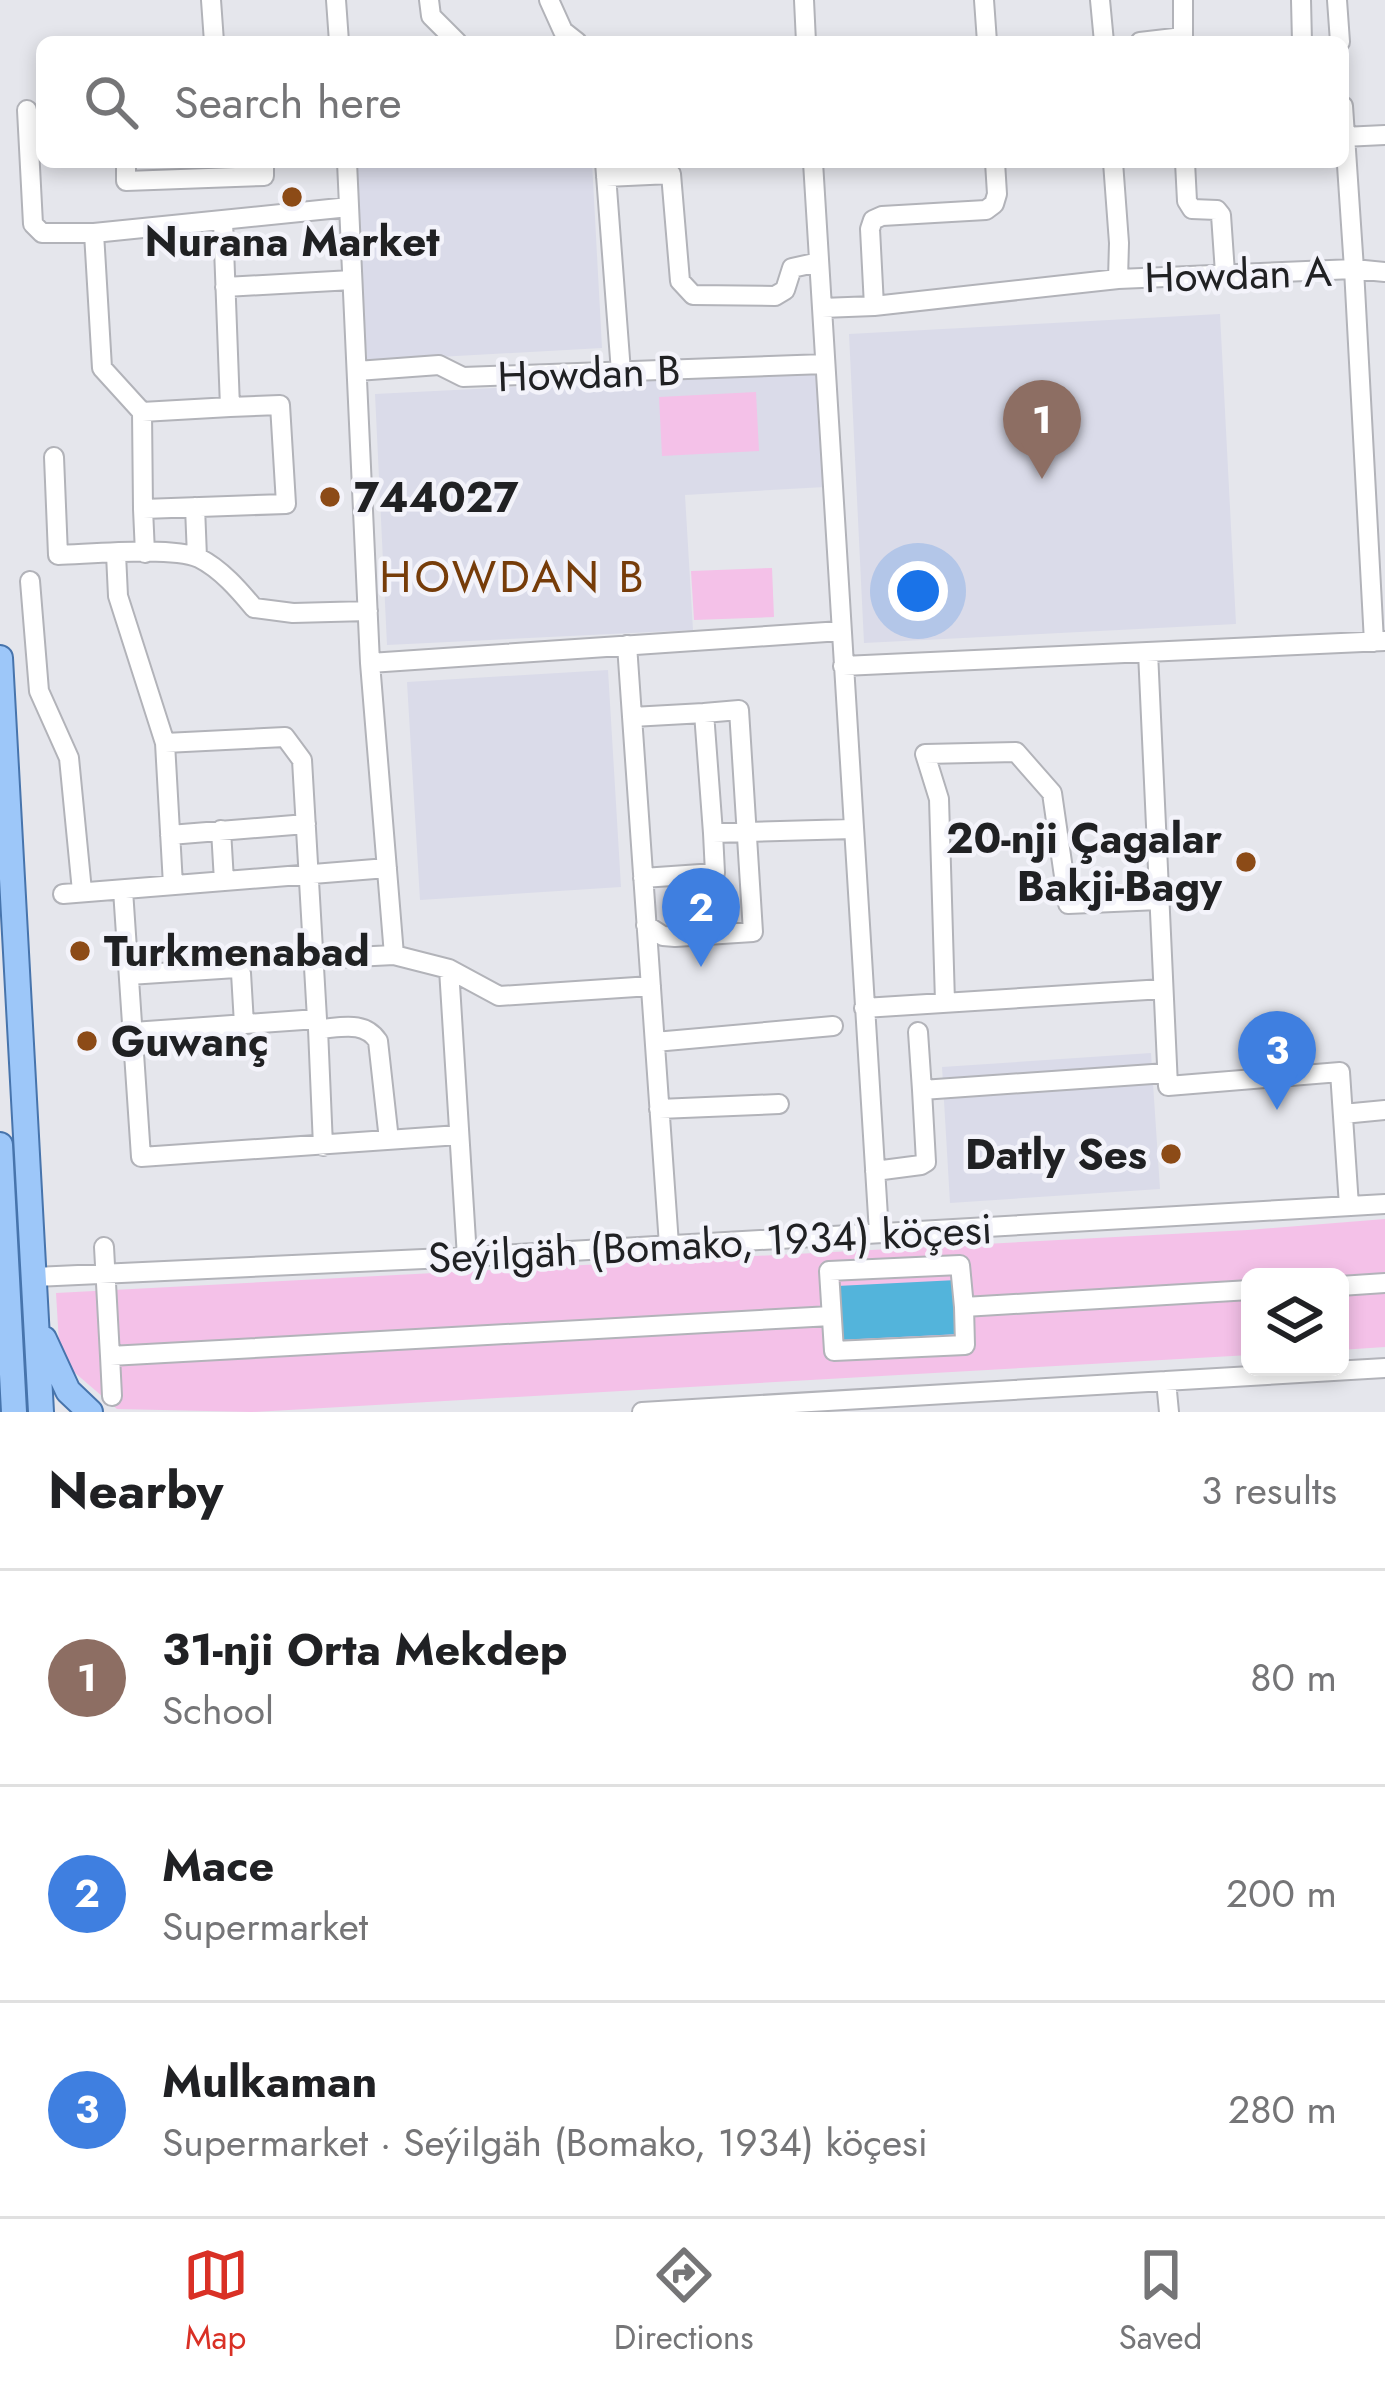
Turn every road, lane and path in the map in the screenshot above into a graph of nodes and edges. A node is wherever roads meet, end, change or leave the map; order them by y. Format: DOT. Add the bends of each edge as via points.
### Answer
graph roads {
  1 [pos="211,0"];
  2 [pos="336,0"];
  3 [pos="429,0"];
  4 [pos="549,0"];
  5 [pos="804,0"];
  6 [pos="984,0"];
  7 [pos="1100,0"];
  8 [pos="1183,0"];
  9 [pos="1301,0"];
  10 [pos="1337,0"];
  11 [pos="214,36"];
  12 [pos="339,36"];
  13 [pos="451,36"];
  14 [pos="569,36"];
  15 [pos="806,36"];
  16 [pos="987,36"];
  17 [pos="1103,36"];
  18 [pos="1183,36"];
  19 [pos="1302,36"];
  20 [pos="1340,36"];
  21 [pos="27,110"];
  22 [pos="1385,135"];
  23 [pos="1349,137"];
  24 [pos="126,168"];
  25 [pos="264,168"];
  26 [pos="347,168"];
  27 [pos="813,168"];
  28 [pos="995,168"];
  29 [pos="1113,168"];
  30 [pos="1185,168"];
  31 [pos="1346,168"];
  32 [pos="605,170"];
  33 [pos="349,207"];
  34 [pos="223,221"];
  35 [pos="94,233"];
  36 [pos="819,262"];
  37 [pos="1354,269"];
  38 [pos="1385,272"];
  39 [pos="1225,273"];
  40 [pos="1118,279"];
  41 [pos="352,280"];
  42 [pos="225,287"];
  43 [pos="874,306"];
  44 [pos="822,308"];
  45 [pos="825,364"];
  46 [pos="357,371"];
  47 [pos="621,372"];
  48 [pos="230,407"];
  49 [pos="142,412"];
  50 [pos="53,457"];
  51 [pos="195,507"];
  52 [pos="143,509"];
  53 [pos="145,553"];
  54 [pos="116,554"];
  55 [pos="196,557"];
  56 [pos="30,581"];
  57 [pos="368,610"];
  58 [pos="841,631"];
  59 [pos="1380,642"];
  60 [pos="627,645"];
  61 [pos="1148,652"];
  62 [pos="0,658"];
  63 [pos="370,663"];
  64 [pos="843,666"];
  65 [pos="704,712"];
  66 [pos="632,717"];
  67 [pos="165,743"];
  68 [pos="306,824"];
  69 [pos="853,829"];
  70 [pos="221,830"];
  71 [pos="747,832"];
  72 [pos="713,833"];
  73 [pos="170,835"];
  74 [pos="387,868"];
  75 [pos="310,874"];
  76 [pos="643,878"];
  77 [pos="224,880"];
  78 [pos="173,885"];
  79 [pos="124,890"];
  80 [pos="1159,901"];
  81 [pos="646,925"];
  82 [pos="394,955"];
  83 [pos="314,959"];
  84 [pos="449,970"];
  85 [pos="129,975"];
  86 [pos="651,986"];
  87 [pos="1163,989"];
  88 [pos="945,1002"];
  89 [pos="864,1008"];
  90 [pos="244,1024"];
  91 [pos="318,1024"];
  92 [pos="833,1026"];
  93 [pos="133,1032"];
  94 [pos="918,1032"];
  95 [pos="655,1042"];
  96 [pos="1167,1073"];
  97 [pos="922,1090"];
  98 [pos="779,1104"];
  99 [pos="659,1109"];
  100 [pos="1385,1110"];
  101 [pos="1343,1114"];
  102 [pos="459,1135"];
  103 [pos="389,1140"];
  104 [pos="0,1144"];
  105 [pos="323,1146"];
  106 [pos="875,1171"];
  107 [pos="1385,1204"];
  108 [pos="1349,1206"];
  109 [pos="879,1233"];
  110 [pos="669,1245"];
  111 [pos="104,1247"];
  112 [pos="467,1257"];
  113 [pos="107,1273"];
  114 [pos="35,1277"];
  115 [pos="8,1280"];
  116 [pos="1385,1283"];
  117 [pos="1349,1285"];
  118 [pos="1241,1291"];
  119 [pos="964,1307"];
  120 [pos="0,1308"];
  121 [pos="831,1316"];
  122 [pos="38,1323"];
  123 [pos="110,1356"];
  124 [pos="1385,1368"];
  125 [pos="1166,1381"];
  126 [pos="1056,1388"];
  127 [pos="112,1396"];
  128 [pos="965,1403"];
  129 [pos="885,1405"];
  130 [pos="775,1408"];
  131 [pos="14,1412"];
  132 [pos="41,1412"];
  133 [pos="90,1412"];
  134 [pos="642,1412"];
  135 [pos="1058,1412"];
  136 [pos="1168,1412"];
  1 -- 11 [label="street"];
  2 -- 12 [label="street"];
  3 -- 13 [label="street" via="431,16"];
  4 -- 14 [label="street"];
  5 -- 15 [label="street"];
  6 -- 16 [label="street"];
  7 -- 17 [label="street"];
  8 -- 18 [label="street"];
  9 -- 19 [label="street"];
  10 -- 20 [label="street"];
  21 -- 35 [label="street" via="33,224 42,233"];
  22 -- 23 [label="street"];
  24 -- 25 [label="street" via="127,181 264,176"];
  26 -- 33 [label="street"];
  27 -- 36 [label="street"];
  28 -- 43 [label="street" via="997,194 986,211 873,220"];
  29 -- 40 [label="street"];
  30 -- 39 [label="street" via="1192,209 1221,214"];
  31 -- 37 [label="street"];
  32 -- 36 [label="street" via="671,175 680,281 693,295 775,296 793,268"];
  32 -- 47 [label="street"];
  33 -- 34 [label="street"];
  33 -- 41 [label="street"];
  34 -- 35 [label="street"];
  34 -- 42 [label="street"];
  35 -- 49 [label="street" via="102,368"];
  36 -- 44 [label="street"];
  37 -- 38 [label="street"];
  37 -- 39 [label="street, Howdan A"];
  37 -- 59 [label="street, Howdan A"];
  39 -- 40 [label="street, Howdan A"];
  40 -- 43 [label="street, Howdan A"];
  41 -- 42 [label="street"];
  41 -- 46 [label="street"];
  42 -- 48 [label="street"];
  43 -- 44 [label="street, Howdan A"];
  44 -- 45 [label="street"];
  45 -- 47 [label="street, Howdan B"];
  45 -- 58 [label="street"];
  46 -- 47 [label="street, Howdan B" via="439,365 463,377"];
  46 -- 57 [label="street"];
  48 -- 49 [label="street"];
  48 -- 51 [label="street" via="280,404 286,504"];
  49 -- 52 [label="street"];
  50 -- 54 [label="street" via="58,555"];
  51 -- 52 [label="street"];
  51 -- 55 [label="street"];
  52 -- 53 [label="street"];
  53 -- 54 [label="street"];
  53 -- 55 [label="street"];
  54 -- 67 [label="street" via="118,596"];
  55 -- 57 [label="street" via="254,608"];
  56 -- 79 [label="street" via="39,691 69,758 72,892"];
  57 -- 63 [label="street"];
  58 -- 60 [label="street"];
  58 -- 64 [label="street"];
  59 -- 61 [label="street, Howdan A"];
  60 -- 63 [label="street"];
  60 -- 66 [label="street"];
  61 -- 64 [label="street, Howdan A"];
  61 -- 80 [label="street"];
  62 -- 114 [label="main road"];
  63 -- 74 [label="street"];
  64 -- 69 [label="street"];
  65 -- 66 [label="street"];
  65 -- 71 [label="street" via="739,710"];
  65 -- 72 [label="street"];
  66 -- 76 [label="street"];
  67 -- 68 [label="street" via="285,737 302,760"];
  67 -- 73 [label="street"];
  68 -- 70 [label="street"];
  68 -- 75 [label="street"];
  69 -- 71 [label="street"];
  69 -- 89 [label="street"];
  70 -- 73 [label="street"];
  70 -- 77 [label="street"];
  71 -- 72 [label="street"];
  71 -- 81 [label="street" via="753,932 675,937"];
  72 -- 76 [label="street" via="715,872"];
  73 -- 78 [label="street"];
  74 -- 75 [label="street"];
  74 -- 82 [label="street"];
  75 -- 77 [label="street"];
  75 -- 83 [label="street"];
  76 -- 81 [label="street"];
  77 -- 78 [label="street"];
  78 -- 79 [label="street"];
  79 -- 85 [label="street"];
  80 -- 87 [label="street"];
  80 -- 88 [label="street" via="1068,904 1052,793 1016,752 925,754 939,799"];
  81 -- 86 [label="street"];
  82 -- 83 [label="street"];
  82 -- 84 [label="street"];
  83 -- 91 [label="street"];
  84 -- 86 [label="street" via="499,996"];
  84 -- 102 [label="street"];
  85 -- 90 [label="street" via="236,968"];
  85 -- 93 [label="street"];
  86 -- 95 [label="street"];
  87 -- 88 [label="street"];
  87 -- 96 [label="street"];
  88 -- 89 [label="street"];
  89 -- 106 [label="street"];
  90 -- 91 [label="street"];
  90 -- 93 [label="street"];
  91 -- 103 [label="street" via="362,1027 378,1041"];
  91 -- 105 [label="street"];
  92 -- 95 [label="street"];
  93 -- 105 [label="street" via="143,1157"];
  94 -- 97 [label="street"];
  95 -- 99 [label="street"];
  96 -- 97 [label="street"];
  96 -- 101 [label="street" via="1168,1086 1340,1072"];
  97 -- 106 [label="street" via="926,1162"];
  98 -- 99 [label="street"];
  99 -- 110 [label="street"];
  100 -- 101 [label="street"];
  101 -- 108 [label="street"];
  102 -- 103 [label="street"];
  102 -- 112 [label="street"];
  103 -- 105 [label="street"];
  104 -- 115 [label="main road"];
  106 -- 109 [label="street"];
  107 -- 108 [label="street, Seýilgäh (Bomako, 1934) köçesi"];
  108 -- 109 [label="street, Seýilgäh (Bomako, 1934) köçesi"];
  109 -- 110 [label="street, Seýilgäh (Bomako, 1934) köçesi"];
  110 -- 112 [label="street, Seýilgäh (Bomako, 1934) köçesi"];
  111 -- 113 [label="street"];
  112 -- 113 [label="street, Seýilgäh (Bomako, 1934) köçesi"];
  113 -- 114 [label="street, Seýilgäh (Bomako, 1934) köçesi"];
  113 -- 123 [label="street"];
  114 -- 122 [label="main road"];
  115 -- 120 [label="main road"];
  115 -- 131 [label="main road"];
  116 -- 117 [label="street"];
  118 -- 119 [label="street"];
  119 -- 121 [label="street" via="964,1345 834,1351"];
  119 -- 121 [label="street" via="960,1265 829,1271"];
  121 -- 123 [label="street"];
  122 -- 132 [label="main road"];
  122 -- 133 [label="main road" via="68,1391"];
  123 -- 127 [label="street"];
  124 -- 125 [label="street"];
  125 -- 126 [label="street"];
  125 -- 136 [label="street"];
  126 -- 128 [label="street"];
  126 -- 135 [label="street"];
  128 -- 129 [label="street"];
  129 -- 130 [label="street"];
  130 -- 134 [label="street"];
}
